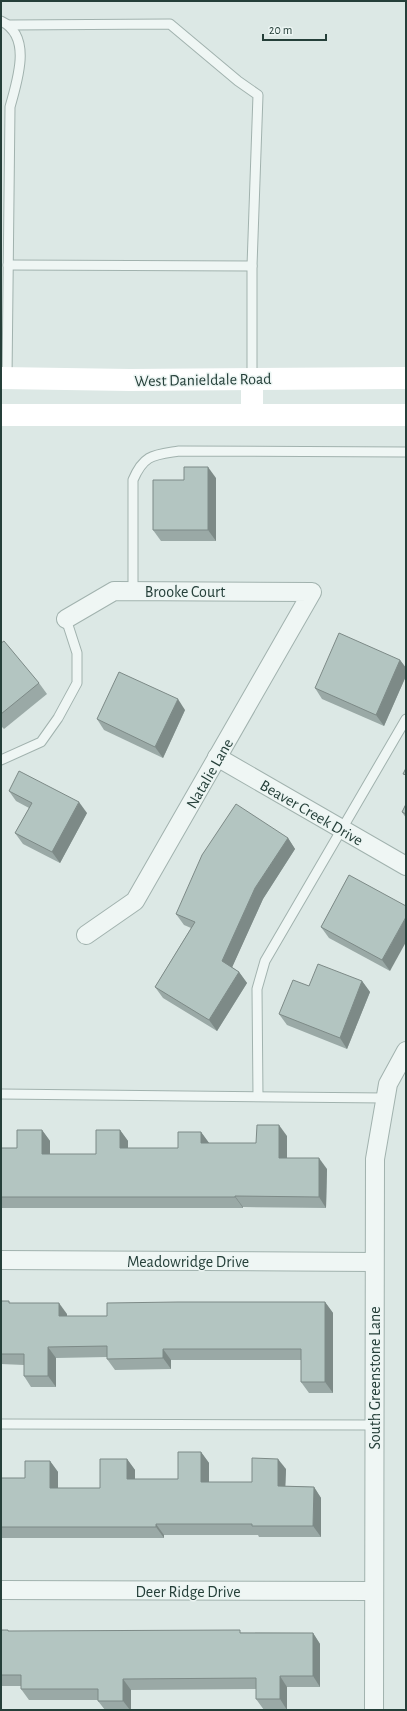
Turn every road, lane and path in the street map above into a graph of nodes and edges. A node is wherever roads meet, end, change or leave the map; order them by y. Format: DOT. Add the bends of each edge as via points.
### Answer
graph roads {
  1 [pos="5,23"];
  2 [pos="8,265"];
  3 [pos="252,266"];
  4 [pos="4,378"];
  5 [pos="406,378"];
  6 [pos="252,379"];
  7 [pos="1,415"];
  8 [pos="252,415"];
  9 [pos="406,415"];
  10 [pos="406,452"];
  11 [pos="133,591"];
  12 [pos="312,592"];
  13 [pos="66,619"];
  14 [pos="406,719"];
  15 [pos="217,758"];
  16 [pos="1,760"];
  17 [pos="342,830"];
  18 [pos="406,866"];
  19 [pos="86,935"];
  20 [pos="406,1051"];
  21 [pos="1,1094"];
  22 [pos="258,1096"];
  23 [pos="385,1098"];
  24 [pos="1,1260"];
  25 [pos="374,1262"];
  26 [pos="1,1424"];
  27 [pos="374,1425"];
  28 [pos="1,1590"];
  29 [pos="374,1591"];
  30 [pos="374,1710"];
  1 -- 2 [label="lane" via="20,42 20,70 10,107"];
  1 -- 3 [label="lane" via="170,24 258,96"];
  2 -- 3 [label="lane"];
  2 -- 4 [label="lane"];
  3 -- 6 [label="lane"];
  4 -- 6 [label="main road, West Danieldale Road"];
  5 -- 6 [label="main road, West Danieldale Road"];
  6 -- 8 [label="main road"];
  7 -- 8 [label="main road"];
  8 -- 9 [label="main road"];
  10 -- 11 [label="lane" via="179,451 152,455 139,466 133,480"];
  11 -- 12 [label="street, Brooke Court"];
  11 -- 13 [label="street, Brooke Court" via="114,591"];
  12 -- 15 [label="street, Natalie Lane"];
  13 -- 16 [label="lane" via="77,653 77,683 58,718 41,742"];
  14 -- 17 [label="lane"];
  15 -- 17 [label="street, Beaver Creek Drive"];
  15 -- 19 [label="street, Natalie Lane" via="135,901"];
  17 -- 18 [label="street, Beaver Creek Drive"];
  17 -- 22 [label="lane" via="265,961 257,989"];
  20 -- 23 [label="street, South Greenstone Lane" via="388,1084"];
  21 -- 22 [label="lane"];
  22 -- 23 [label="lane"];
  23 -- 25 [label="street, South Greenstone Lane" via="375,1159"];
  24 -- 25 [label="street, Meadowridge Drive"];
  25 -- 27 [label="street, South Greenstone Lane"];
  26 -- 27 [label="lane"];
  27 -- 29 [label="street, South Greenstone Lane"];
  28 -- 29 [label="street, Deer Ridge Drive"];
  29 -- 30 [label="street, South Greenstone Lane"];
}
